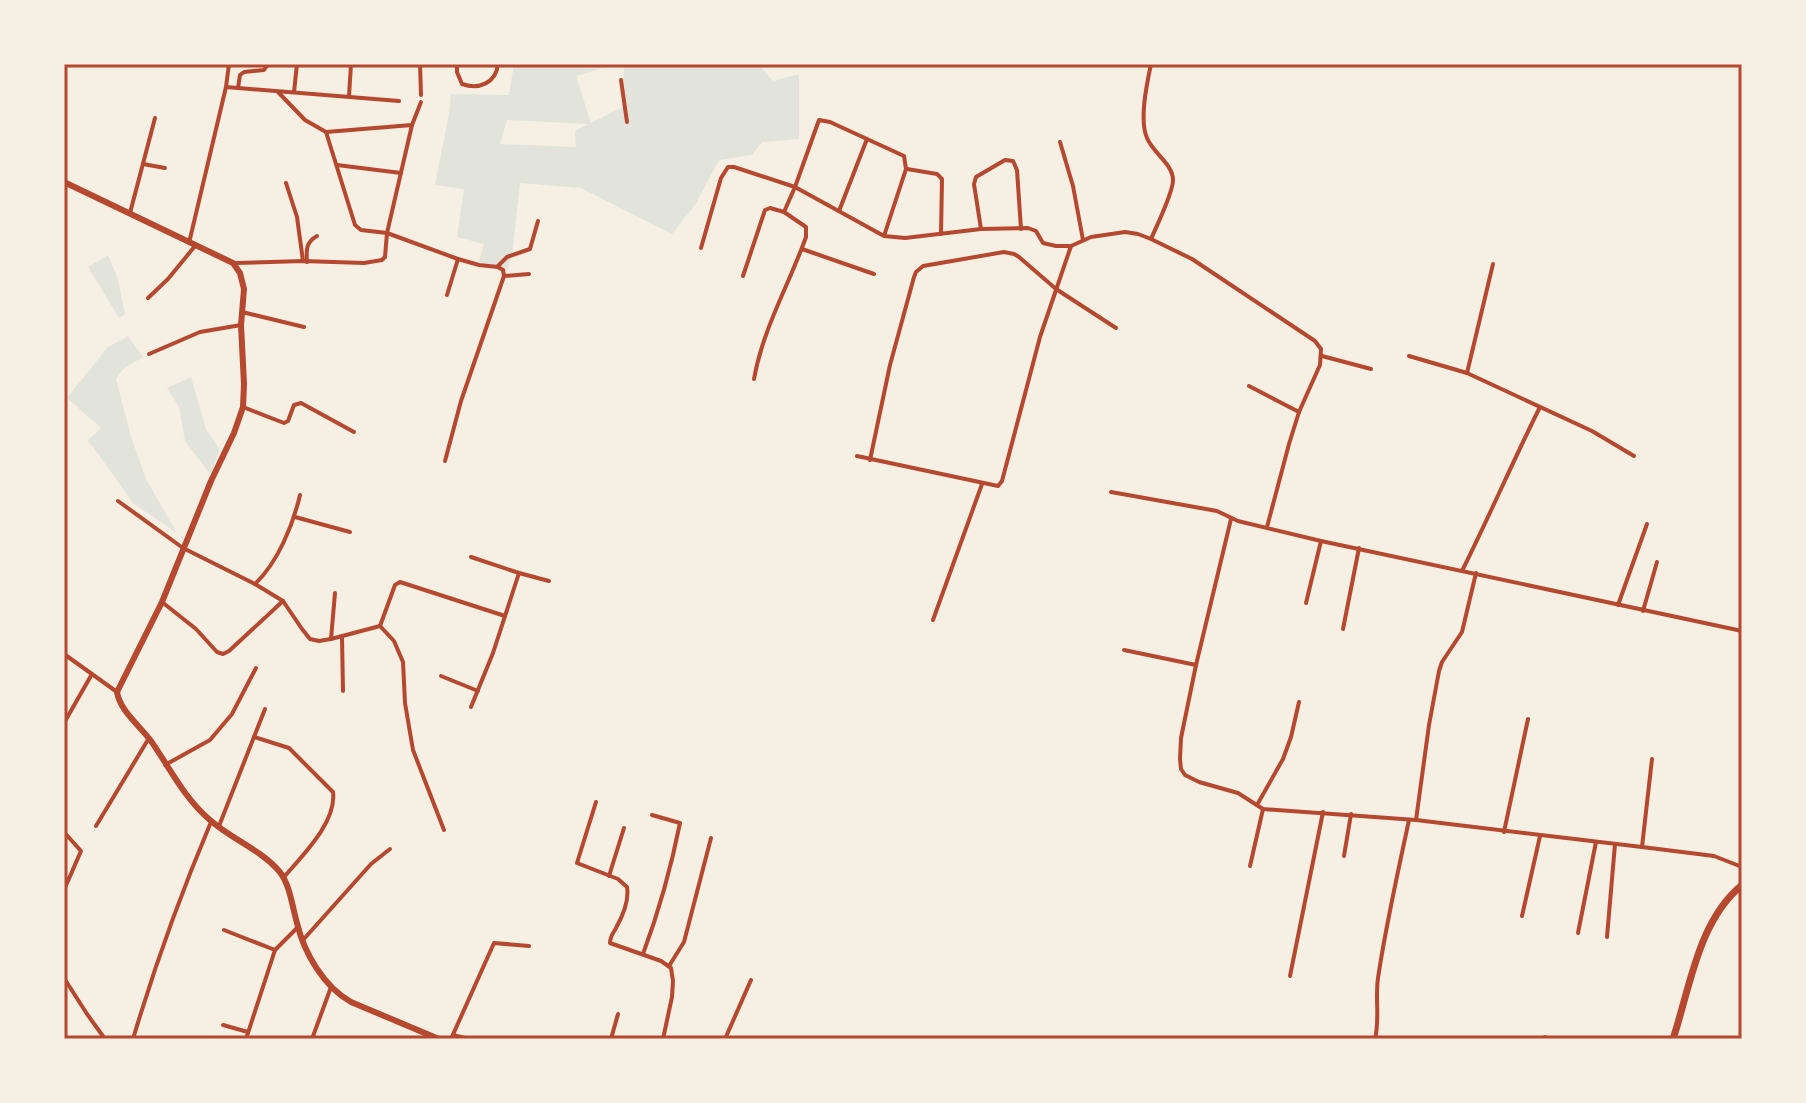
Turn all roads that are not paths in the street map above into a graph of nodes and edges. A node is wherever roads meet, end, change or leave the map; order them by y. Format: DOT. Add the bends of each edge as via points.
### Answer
graph roads {
  1 [pos="229,64"];
  2 [pos="268,64"];
  3 [pos="297,64"];
  4 [pos="351,64"];
  5 [pos="420,64"];
  6 [pos="457,64"];
  7 [pos="498,64"];
  8 [pos="1151,64"];
  9 [pos="621,80"];
  10 [pos="226,87"];
  11 [pos="238,88"];
  12 [pos="276,91"];
  13 [pos="294,92"];
  14 [pos="421,95"];
  15 [pos="349,96"];
  16 [pos="399,101"];
  17 [pos="421,102"];
  18 [pos="155,118"];
  19 [pos="627,122"];
  20 [pos="412,125"];
  21 [pos="326,132"];
  22 [pos="867,139"];
  23 [pos="1060,142"];
  24 [pos="143,164"];
  25 [pos="337,165"];
  26 [pos="165,168"];
  27 [pos="906,169"];
  28 [pos="401,173"];
  29 [pos="64,182"];
  30 [pos="286,183"];
  31 [pos="795,187"];
  32 [pos="784,212"];
  33 [pos="839,212"];
  34 [pos="130,215"];
  35 [pos="538,221"];
  36 [pos="981,229"];
  37 [pos="1021,229"];
  38 [pos="387,233"];
  39 [pos="941,234"];
  40 [pos="317,236"];
  41 [pos="884,236"];
  42 [pos="1151,239"];
  43 [pos="1083,241"];
  44 [pos="192,244"];
  45 [pos="1071,246"];
  46 [pos="701,248"];
  47 [pos="802,249"];
  48 [pos="458,259"];
  49 [pos="305,261"];
  50 [pos="233,263"];
  51 [pos="1493,264"];
  52 [pos="498,267"];
  53 [pos="529,274"];
  54 [pos="874,274"];
  55 [pos="504,276"];
  56 [pos="743,276"];
  57 [pos="1056,289"];
  58 [pos="447,295"];
  59 [pos="148,298"];
  60 [pos="242,312"];
  61 [pos="241,325"];
  62 [pos="304,327"];
  63 [pos="1116,328"];
  64 [pos="149,354"];
  65 [pos="1322,356"];
  66 [pos="1409,356"];
  67 [pos="1371,369"];
  68 [pos="1467,373"];
  69 [pos="754,379"];
  70 [pos="1249,386"];
  71 [pos="243,407"];
  72 [pos="1540,407"];
  73 [pos="1299,412"];
  74 [pos="354,432"];
  75 [pos="857,456"];
  76 [pos="1634,456"];
  77 [pos="870,460"];
  78 [pos="445,461"];
  79 [pos="982,484"];
  80 [pos="1111,492"];
  81 [pos="300,495"];
  82 [pos="118,501"];
  83 [pos="295,517"];
  84 [pos="1231,519"];
  85 [pos="1647,524"];
  86 [pos="1267,527"];
  87 [pos="350,532"];
  88 [pos="1321,541"];
  89 [pos="183,548"];
  90 [pos="1359,548"];
  91 [pos="471,557"];
  92 [pos="1657,562"];
  93 [pos="1462,571"];
  94 [pos="519,573"];
  95 [pos="1476,573"];
  96 [pos="549,581"];
  97 [pos="255,584"];
  98 [pos="335,593"];
  99 [pos="283,601"];
  100 [pos="162,602"];
  101 [pos="1306,603"];
  102 [pos="1618,605"];
  103 [pos="1643,611"];
  104 [pos="505,616"];
  105 [pos="933,620"];
  106 [pos="380,626"];
  107 [pos="1343,629"];
  108 [pos="1742,631"];
  109 [pos="342,637"];
  110 [pos="331,639"];
  111 [pos="1124,650"];
  112 [pos="64,654"];
  113 [pos="1196,665"];
  114 [pos="256,668"];
  115 [pos="92,674"];
  116 [pos="441,676"];
  117 [pos="343,691"];
  118 [pos="478,691"];
  119 [pos="117,692"];
  120 [pos="1299,702"];
  121 [pos="471,707"];
  122 [pos="265,709"];
  123 [pos="1528,719"];
  124 [pos="64,723"];
  125 [pos="254,737"];
  126 [pos="149,738"];
  127 [pos="1652,759"];
  128 [pos="165,765"];
  129 [pos="596,802"];
  130 [pos="1257,805"];
  131 [pos="1263,809"];
  132 [pos="1323,812"];
  133 [pos="1351,814"];
  134 [pos="652,815"];
  135 [pos="1409,820"];
  136 [pos="1416,820"];
  137 [pos="211,822"];
  138 [pos="96,826"];
  139 [pos="218,828"];
  140 [pos="624,828"];
  141 [pos="444,830"];
  142 [pos="64,832"];
  143 [pos="1504,832"];
  144 [pos="1540,836"];
  145 [pos="711,838"];
  146 [pos="1596,842"];
  147 [pos="1615,844"];
  148 [pos="1642,847"];
  149 [pos="390,849"];
  150 [pos="1344,856"];
  151 [pos="1250,866"];
  152 [pos="1742,867"];
  153 [pos="609,876"];
  154 [pos="284,877"];
  155 [pos="1742,885"];
  156 [pos="64,890"];
  157 [pos="1522,916"];
  158 [pos="298,927"];
  159 [pos="224,930"];
  160 [pos="1578,933"];
  161 [pos="1607,937"];
  162 [pos="303,941"];
  163 [pos="529,946"];
  164 [pos="275,950"];
  165 [pos="643,954"];
  166 [pos="669,966"];
  167 [pos="1290,976"];
  168 [pos="64,978"];
  169 [pos="751,980"];
  170 [pos="331,987"];
  171 [pos="618,1014"];
  172 [pos="223,1025"];
  173 [pos="248,1032"];
  174 [pos="452,1037"];
  175 [pos="105,1039"];
  176 [pos="133,1039"];
  177 [pos="246,1039"];
  178 [pos="312,1039"];
  179 [pos="439,1039"];
  180 [pos="469,1039"];
  181 [pos="611,1039"];
  182 [pos="663,1039"];
  183 [pos="725,1039"];
  184 [pos="1375,1039"];
  185 [pos="1673,1039"];
  1 -- 10 [label="street"];
  2 -- 11 [label="street" via="264,70 240,75"];
  3 -- 13 [label="street"];
  4 -- 15 [label="street"];
  5 -- 14 [label="street"];
  6 -- 7 [label="street" via="462,84 469,86 495,77"];
  8 -- 42 [label="street" via="1143,128 1173,180"];
  9 -- 19 [label="street"];
  10 -- 11 [label="street"];
  10 -- 44 [label="street"];
  11 -- 12 [label="street"];
  12 -- 13 [label="street"];
  12 -- 21 [label="street" via="305,120"];
  13 -- 15 [label="street"];
  15 -- 16 [label="street"];
  17 -- 20 [label="street"];
  18 -- 24 [label="street"];
  20 -- 21 [label="street"];
  20 -- 28 [label="street"];
  21 -- 25 [label="street"];
  22 -- 27 [label="street" via="904,156"];
  22 -- 31 [label="street" via="819,120"];
  22 -- 33 [label="street"];
  23 -- 43 [label="street"];
  24 -- 26 [label="street"];
  24 -- 34 [label="street"];
  25 -- 28 [label="street"];
  25 -- 38 [label="street" via="355,225"];
  27 -- 39 [label="street" via="942,179"];
  27 -- 41 [label="street"];
  28 -- 38 [label="street"];
  29 -- 34 [label="street"];
  30 -- 49 [label="street"];
  31 -- 32 [label="street"];
  31 -- 33 [label="street"];
  31 -- 46 [label="street" via="728,167"];
  32 -- 47 [label="street" via="806,227"];
  32 -- 56 [label="street" via="765,210"];
  33 -- 41 [label="street"];
  34 -- 44 [label="street"];
  35 -- 52 [label="street" via="530,249 507,257"];
  36 -- 37 [label="street"];
  36 -- 37 [label="street" via="976,177 1009,160 1017,170"];
  36 -- 39 [label="street"];
  37 -- 45 [label="street" via="1036,231 1047,245"];
  38 -- 48 [label="street"];
  38 -- 49 [label="street" via="382,260"];
  39 -- 41 [label="street"];
  40 -- 49 [label="street" via="309,241"];
  42 -- 43 [label="street" via="1125,232"];
  42 -- 65 [label="street" via="1192,259 1315,341"];
  43 -- 45 [label="street"];
  44 -- 50 [label="street"];
  44 -- 59 [label="street"];
  45 -- 57 [label="street"];
  47 -- 54 [label="street"];
  47 -- 69 [label="street" via="770,320"];
  48 -- 52 [label="street"];
  48 -- 58 [label="street"];
  49 -- 50 [label="street"];
  50 -- 60 [label="street" via="243,281"];
  51 -- 68 [label="street"];
  52 -- 55 [label="street"];
  53 -- 55 [label="street"];
  55 -- 78 [label="street"];
  57 -- 63 [label="street"];
  57 -- 77 [label="street" via="1009,252 920,268 890,365"];
  57 -- 79 [label="street" via="1002,481 995,487"];
  60 -- 61 [label="street"];
  60 -- 62 [label="street"];
  61 -- 64 [label="street" via="200,332"];
  61 -- 71 [label="street"];
  65 -- 67 [label="street"];
  65 -- 73 [label="street"];
  66 -- 68 [label="street"];
  68 -- 72 [label="street"];
  70 -- 73 [label="street"];
  71 -- 74 [label="street" via="284,423 294,405 301,403"];
  71 -- 89 [label="street"];
  72 -- 76 [label="street"];
  72 -- 93 [label="street"];
  73 -- 86 [label="street"];
  75 -- 77 [label="street"];
  77 -- 79 [label="street"];
  79 -- 105 [label="street"];
  80 -- 84 [label="street" via="1217,511"];
  81 -- 83 [label="street"];
  82 -- 89 [label="street"];
  83 -- 87 [label="street"];
  83 -- 97 [label="street"];
  84 -- 86 [label="street"];
  84 -- 113 [label="street"];
  85 -- 102 [label="street"];
  86 -- 88 [label="street"];
  88 -- 90 [label="street"];
  88 -- 101 [label="street"];
  89 -- 97 [label="street"];
  89 -- 100 [label="street"];
  90 -- 93 [label="street"];
  90 -- 107 [label="street"];
  91 -- 94 [label="street"];
  92 -- 103 [label="street"];
  93 -- 95 [label="street"];
  94 -- 96 [label="street"];
  94 -- 104 [label="street"];
  95 -- 102 [label="street"];
  95 -- 136 [label="street" via="1462,632 1439,671"];
  97 -- 99 [label="street"];
  98 -- 110 [label="street"];
  99 -- 100 [label="street" via="223,654"];
  99 -- 110 [label="street" via="310,639"];
  100 -- 119 [label="street"];
  102 -- 103 [label="street"];
  103 -- 108 [label="street"];
  104 -- 106 [label="street" via="400,582"];
  104 -- 118 [label="street"];
  106 -- 109 [label="street"];
  106 -- 141 [label="street" via="403,662 413,750"];
  109 -- 110 [label="street"];
  109 -- 117 [label="street"];
  111 -- 113 [label="street"];
  112 -- 115 [label="street"];
  113 -- 130 [label="street" via="1181,738 1181,769 1190,778 1238,793"];
  114 -- 128 [label="street" via="232,714 210,740"];
  115 -- 119 [label="street"];
  115 -- 124 [label="street"];
  116 -- 118 [label="street"];
  118 -- 121 [label="street"];
  119 -- 126 [label="street"];
  120 -- 130 [label="street" via="1288,748"];
  122 -- 125 [label="street"];
  123 -- 143 [label="street"];
  125 -- 139 [label="street"];
  125 -- 154 [label="street" via="289,748 333,792 325,823"];
  126 -- 128 [label="street"];
  126 -- 138 [label="street"];
  127 -- 148 [label="street"];
  128 -- 137 [label="street"];
  129 -- 153 [label="street" via="577,863"];
  130 -- 131 [label="street"];
  131 -- 132 [label="street"];
  131 -- 151 [label="street"];
  132 -- 133 [label="street"];
  132 -- 167 [label="street"];
  133 -- 135 [label="street"];
  133 -- 150 [label="street"];
  134 -- 165 [label="street" via="680,823"];
  135 -- 136 [label="street"];
  135 -- 184 [label="street" via="1378,979"];
  136 -- 143 [label="street"];
  137 -- 139 [label="street"];
  137 -- 176 [label="street"];
  139 -- 154 [label="street"];
  140 -- 153 [label="street"];
  142 -- 156 [label="street" via="81,850"];
  143 -- 144 [label="street"];
  144 -- 146 [label="street"];
  144 -- 157 [label="street"];
  145 -- 166 [label="street" via="684,942"];
  146 -- 147 [label="street"];
  146 -- 160 [label="street"];
  147 -- 148 [label="street"];
  147 -- 161 [label="street"];
  148 -- 152 [label="street" via="1714,856"];
  149 -- 162 [label="street"];
  153 -- 165 [label="street" via="625,884 628,892 610,943"];
  154 -- 158 [label="street"];
  155 -- 185 [label="highway" via="1707,934"];
  158 -- 162 [label="street"];
  158 -- 164 [label="street"];
  159 -- 164 [label="street"];
  162 -- 170 [label="street"];
  163 -- 174 [label="street" via="494,943"];
  164 -- 173 [label="street"];
  165 -- 166 [label="street"];
  166 -- 182 [label="street" via="672,997"];
  168 -- 175 [label="street"];
  169 -- 183 [label="street"];
  170 -- 178 [label="street"];
  170 -- 179 [label="street" via="351,1002"];
  171 -- 181 [label="street"];
  172 -- 173 [label="street"];
  173 -- 177 [label="street"];
  174 -- 180 [label="street"];
}
